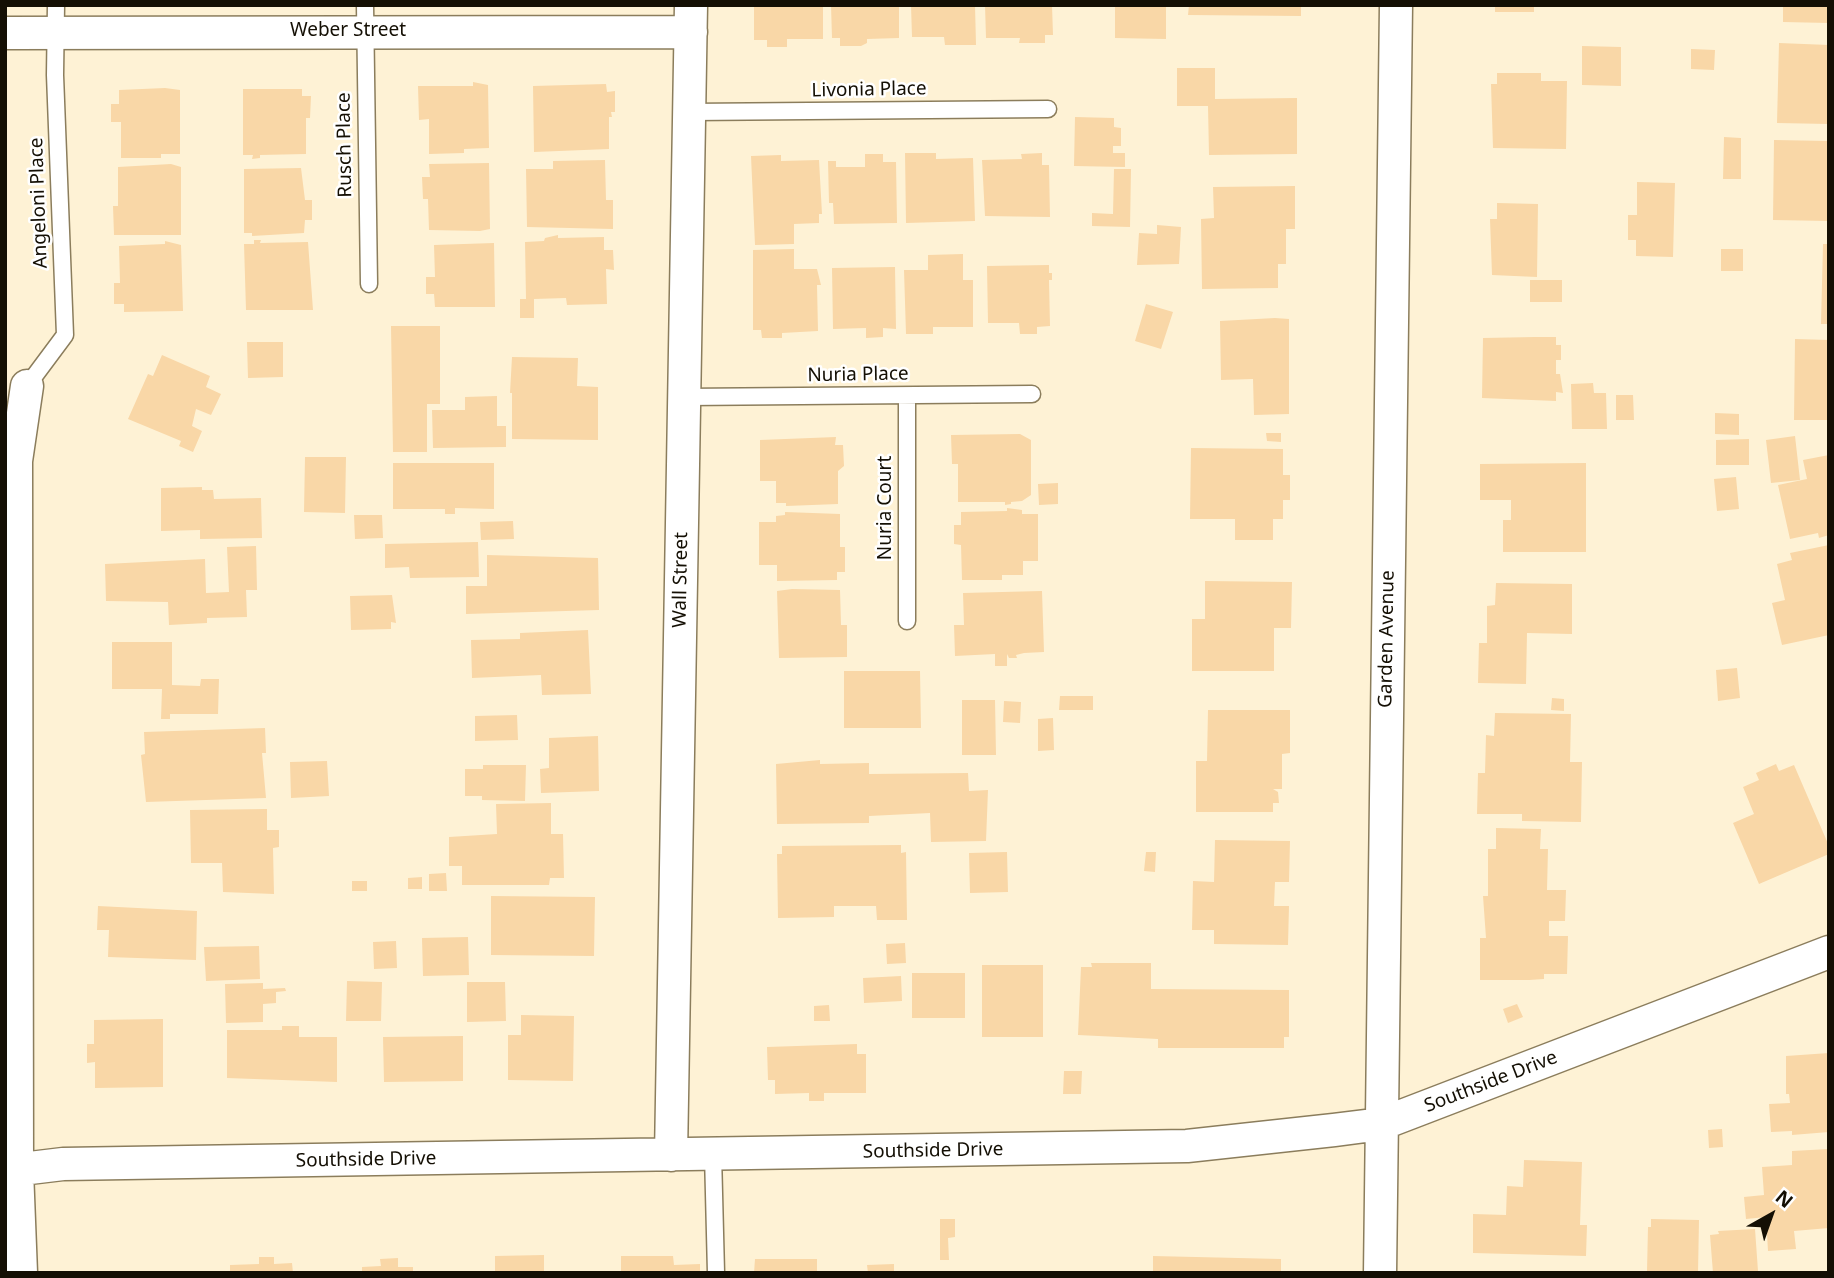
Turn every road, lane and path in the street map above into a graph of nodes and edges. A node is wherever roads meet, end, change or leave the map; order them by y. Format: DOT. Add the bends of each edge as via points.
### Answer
graph roads {
  1 [pos="1396,5"];
  2 [pos="365,18"];
  3 [pos="691,18"];
  4 [pos="56,19"];
  5 [pos="5,33"];
  6 [pos="1048,109"];
  7 [pos="690,113"];
  8 [pos="369,284"];
  9 [pos="27,386"];
  10 [pos="1032,394"];
  11 [pos="907,396"];
  12 [pos="685,397"];
  13 [pos="907,621"];
  14 [pos="1829,953"];
  15 [pos="1381,1124"];
  16 [pos="713,1154"];
  17 [pos="671,1155"];
  18 [pos="11,1171"];
  19 [pos="21,1273"];
  20 [pos="716,1273"];
  21 [pos="1380,1273"];
  1 -- 15 [label="street, Garden Avenue"];
  2 -- 3 [label="street, Weber Street"];
  2 -- 4 [label="street, Weber Street"];
  2 -- 8 [label="lane, Rusch Place"];
  3 -- 7 [label="street, Wall Street"];
  4 -- 5 [label="street, Weber Street"];
  4 -- 9 [label="lane, Angeloni Place" via="65,335"];
  6 -- 7 [label="lane, Livonia Place"];
  7 -- 12 [label="street, Wall Street"];
  9 -- 18 [label="street" via="16,461"];
  10 -- 11 [label="lane, Nuria Place"];
  11 -- 12 [label="lane, Nuria Place"];
  11 -- 13 [label="lane, Nuria Court"];
  12 -- 17 [label="street, Wall Street"];
  14 -- 15 [label="street, Southside Drive"];
  15 -- 16 [label="street, Southside Drive" via="1188,1146"];
  15 -- 21 [label="street, Garden Avenue"];
  16 -- 17 [label="street, Southside Drive"];
  16 -- 20 [label="lane"];
  17 -- 18 [label="street, Southside Drive" via="63,1164"];
  18 -- 19 [label="street"];
}
